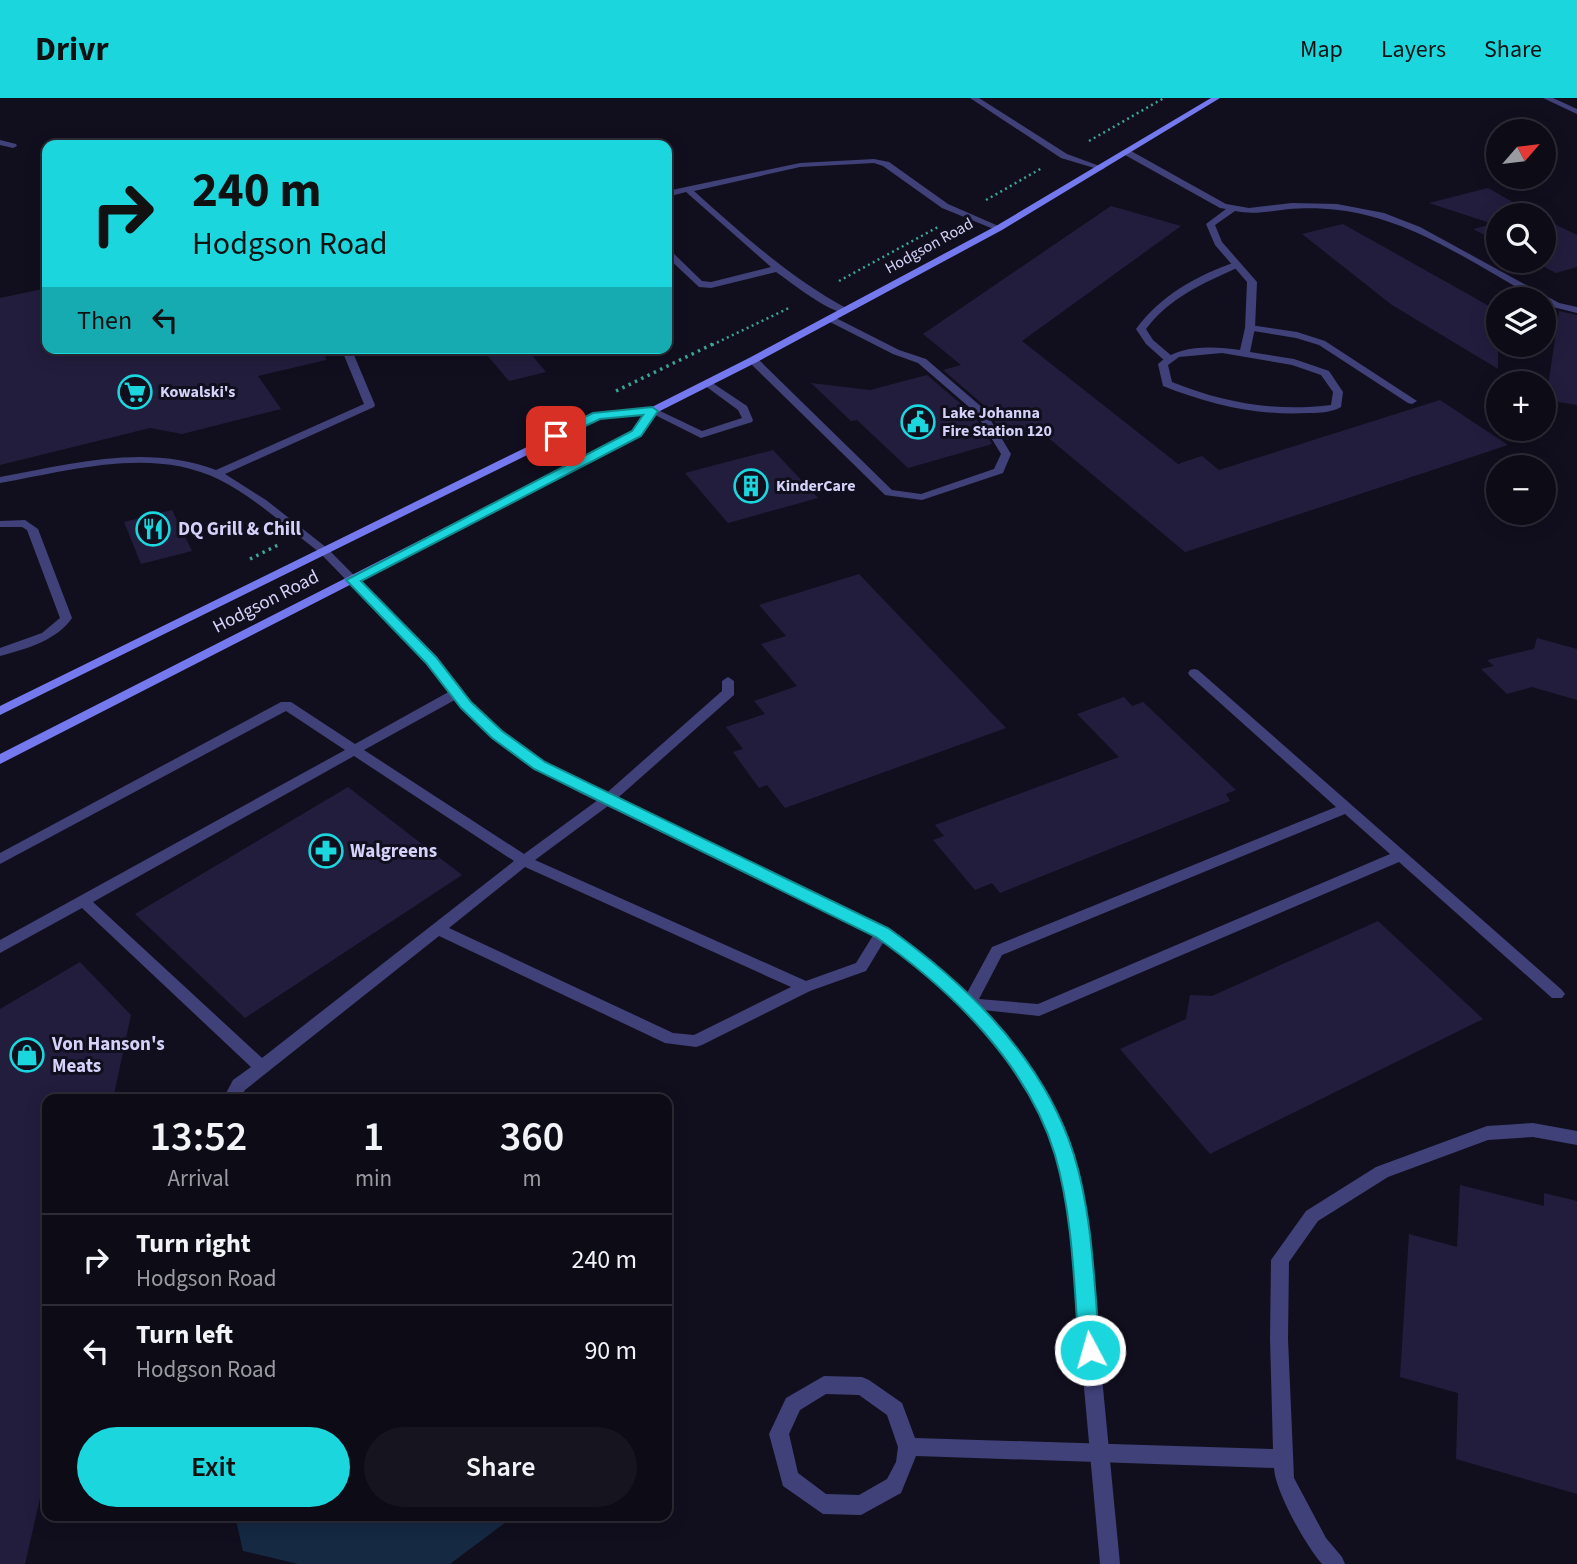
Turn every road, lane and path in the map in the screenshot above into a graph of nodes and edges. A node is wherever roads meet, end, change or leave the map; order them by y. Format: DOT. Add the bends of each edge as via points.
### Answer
graph roads {
  1 [pos="974,98"];
  2 [pos="1164,98"];
  3 [pos="1215,98"];
  4 [pos="1546,98"];
  5 [pos="1577,112"];
  6 [pos="0,142"];
  7 [pos="13,146"];
  8 [pos="1080,146"];
  9 [pos="1128,153"];
  10 [pos="1049,164"];
  11 [pos="1101,168"];
  12 [pos="687,189"];
  13 [pos="672,193"];
  14 [pos="984,202"];
  15 [pos="1234,208"];
  16 [pos="949,221"];
  17 [pos="999,228"];
  18 [pos="672,257"];
  19 [pos="1236,265"];
  20 [pos="776,268"];
  21 [pos="833,285"];
  22 [pos="1577,310"];
  23 [pos="845,311"];
  24 [pos="831,319"];
  25 [pos="1250,328"];
  26 [pos="1245,352"];
  27 [pos="349,354"];
  28 [pos="1169,359"];
  29 [pos="754,360"];
  30 [pos="708,383"];
  31 [pos="1412,401"];
  32 [pos="652,411"];
  33 [pos="216,474"];
  34 [pos="0,480"];
  35 [pos="0,524"];
  36 [pos="323,550"];
  37 [pos="353,580"];
  38 [pos="0,652"];
  39 [pos="1194,673"];
  40 [pos="728,681"];
  41 [pos="457,693"];
  42 [pos="1,707"];
  43 [pos="352,749"];
  44 [pos="0,760"];
  45 [pos="607,800"];
  46 [pos="1346,808"];
  47 [pos="1400,856"];
  48 [pos="0,859"];
  49 [pos="524,861"];
  50 [pos="82,901"];
  51 [pos="438,929"];
  52 [pos="882,933"];
  53 [pos="0,947"];
  54 [pos="805,987"];
  55 [pos="1557,994"];
  56 [pos="969,1004"];
  57 [pos="262,1067"];
  58 [pos="234,1094"];
  59 [pos="1577,1138"];
  60 [pos="908,1447"];
  61 [pos="1100,1452"];
  62 [pos="1284,1459"];
  63 [pos="1110,1564"];
  64 [pos="1335,1564"];
  1 -- 11 [label="street" via="1064,156"];
  2 -- 8 [label="path"];
  3 -- 9 [label="main road, Hodgson Road"];
  4 -- 5 [label="street"];
  6 -- 7 [label="street"];
  9 -- 11 [label="main road, Hodgson Road"];
  9 -- 15 [label="street"];
  10 -- 14 [label="path"];
  11 -- 17 [label="main road, Hodgson Road"];
  12 -- 13 [label="street"];
  12 -- 17 [label="street" via="800,165 874,161 886,164 945,206"];
  12 -- 20 [label="street"];
  15 -- 19 [label="street" via="1210,224"];
  15 -- 22 [label="street" via="1337,207 1381,215 1417,229 1556,305"];
  16 -- 21 [label="path"];
  17 -- 23 [label="main road, Hodgson Road"];
  18 -- 20 [label="street" via="699,284"];
  19 -- 25 [label="street" via="1252,282"];
  19 -- 28 [label="street" via="1158,305 1146,321 1141,329"];
  20 -- 23 [label="street" via="813,296"];
  23 -- 24 [label="main road, Hodgson Road"];
  24 -- 29 [label="main road, Hodgson Road"];
  24 -- 29 [label="street" via="922,361 981,411 1006,454 999,471 922,497 889,493"];
  25 -- 26 [label="street"];
  25 -- 31 [label="street" via="1322,343"];
  26 -- 28 [label="street" via="1176,354"];
  26 -- 28 [label="street" via="1325,373 1338,392 1336,407 1300,413 1196,397 1167,384 1163,364"];
  27 -- 33 [label="street" via="370,405"];
  29 -- 30 [label="main road, Hodgson Road"];
  30 -- 32 [label="main road, Hodgson Road"];
  30 -- 32 [label="street" via="743,408 748,420 701,435"];
  32 -- 36 [label="main road, Hodgson Road" via="598,416"];
  32 -- 37 [label="main road, Hodgson Road" via="637,434"];
  33 -- 34 [label="street" via="167,461 138,461"];
  33 -- 36 [label="street"];
  35 -- 38 [label="street" via="25,523 32,529 66,618 37,638"];
  36 -- 37 [label="street"];
  36 -- 42 [label="main road, Hodgson Road"];
  37 -- 41 [label="street"];
  37 -- 44 [label="main road, Hodgson Road"];
  39 -- 46 [label="street"];
  40 -- 45 [label="street" via="729,692"];
  41 -- 43 [label="street"];
  41 -- 45 [label="street" via="497,735 540,766"];
  43 -- 48 [label="street" via="286,705"];
  43 -- 49 [label="street"];
  43 -- 50 [label="street"];
  45 -- 49 [label="street"];
  45 -- 52 [label="street"];
  46 -- 47 [label="street"];
  46 -- 56 [label="street" via="997,951"];
  47 -- 55 [label="street"];
  47 -- 56 [label="street" via="1039,1010"];
  49 -- 51 [label="street"];
  49 -- 54 [label="street"];
  50 -- 53 [label="street"];
  50 -- 57 [label="street"];
  51 -- 54 [label="street" via="671,1039 696,1041"];
  51 -- 57 [label="street"];
  52 -- 54 [label="street" via="860,968"];
  52 -- 56 [label="street" via="927,965"];
  56 -- 61 [label="street" via="1010,1053 1041,1101 1064,1154 1078,1222"];
  57 -- 58 [label="street"];
  59 -- 62 [label="street" via="1534,1130 1487,1133 1382,1172 1312,1216 1280,1260"];
  60 -- 60 [label="street" via="895,1409 862,1386 824,1385 793,1404 779,1434 790,1479 823,1504 861,1505 894,1486"];
  60 -- 61 [label="street"];
  61 -- 62 [label="street"];
  61 -- 63 [label="street"];
  62 -- 64 [label="street" via="1284,1479 1319,1545"];
}
